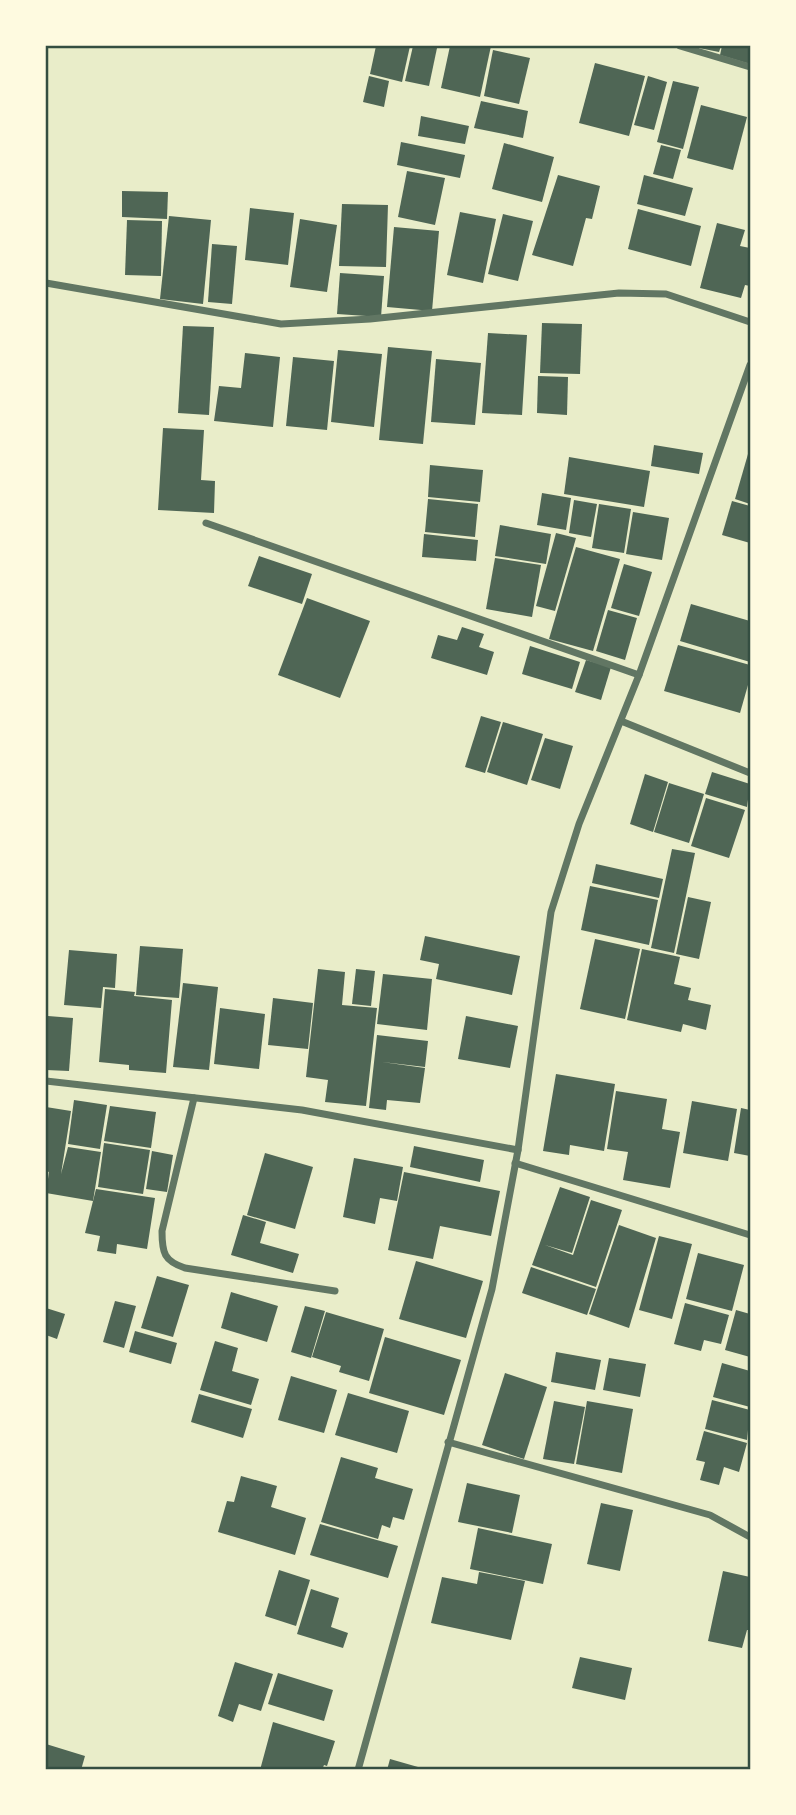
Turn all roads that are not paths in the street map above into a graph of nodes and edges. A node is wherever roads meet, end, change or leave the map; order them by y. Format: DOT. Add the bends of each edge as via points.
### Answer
graph roads {
  1 [pos="680,46"];
  2 [pos="751,66"];
  3 [pos="46,283"];
  4 [pos="751,322"];
  5 [pos="751,365"];
  6 [pos="748,382"];
  7 [pos="206,523"];
  8 [pos="639,675"];
  9 [pos="621,722"];
  10 [pos="751,773"];
  11 [pos="46,1081"];
  12 [pos="194,1098"];
  13 [pos="518,1150"];
  14 [pos="515,1163"];
  15 [pos="751,1235"];
  16 [pos="335,1291"];
  17 [pos="448,1442"];
  18 [pos="751,1537"];
  19 [pos="358,1769"];
  1 -- 2 [label="street"];
  3 -- 4 [label="street" via="281,324 619,293 666,294"];
  5 -- 6 [label="street"];
  6 -- 8 [label="street"];
  7 -- 8 [label="street"];
  8 -- 9 [label="street"];
  9 -- 10 [label="street"];
  9 -- 13 [label="street" via="579,824 551,912"];
  11 -- 12 [label="street"];
  12 -- 13 [label="street" via="302,1110"];
  12 -- 16 [label="street" via="162,1231 162,1252 169,1263"];
  13 -- 14 [label="street"];
  14 -- 15 [label="street"];
  14 -- 17 [label="street" via="492,1289"];
  17 -- 18 [label="street" via="710,1515"];
  17 -- 19 [label="street"];
}
